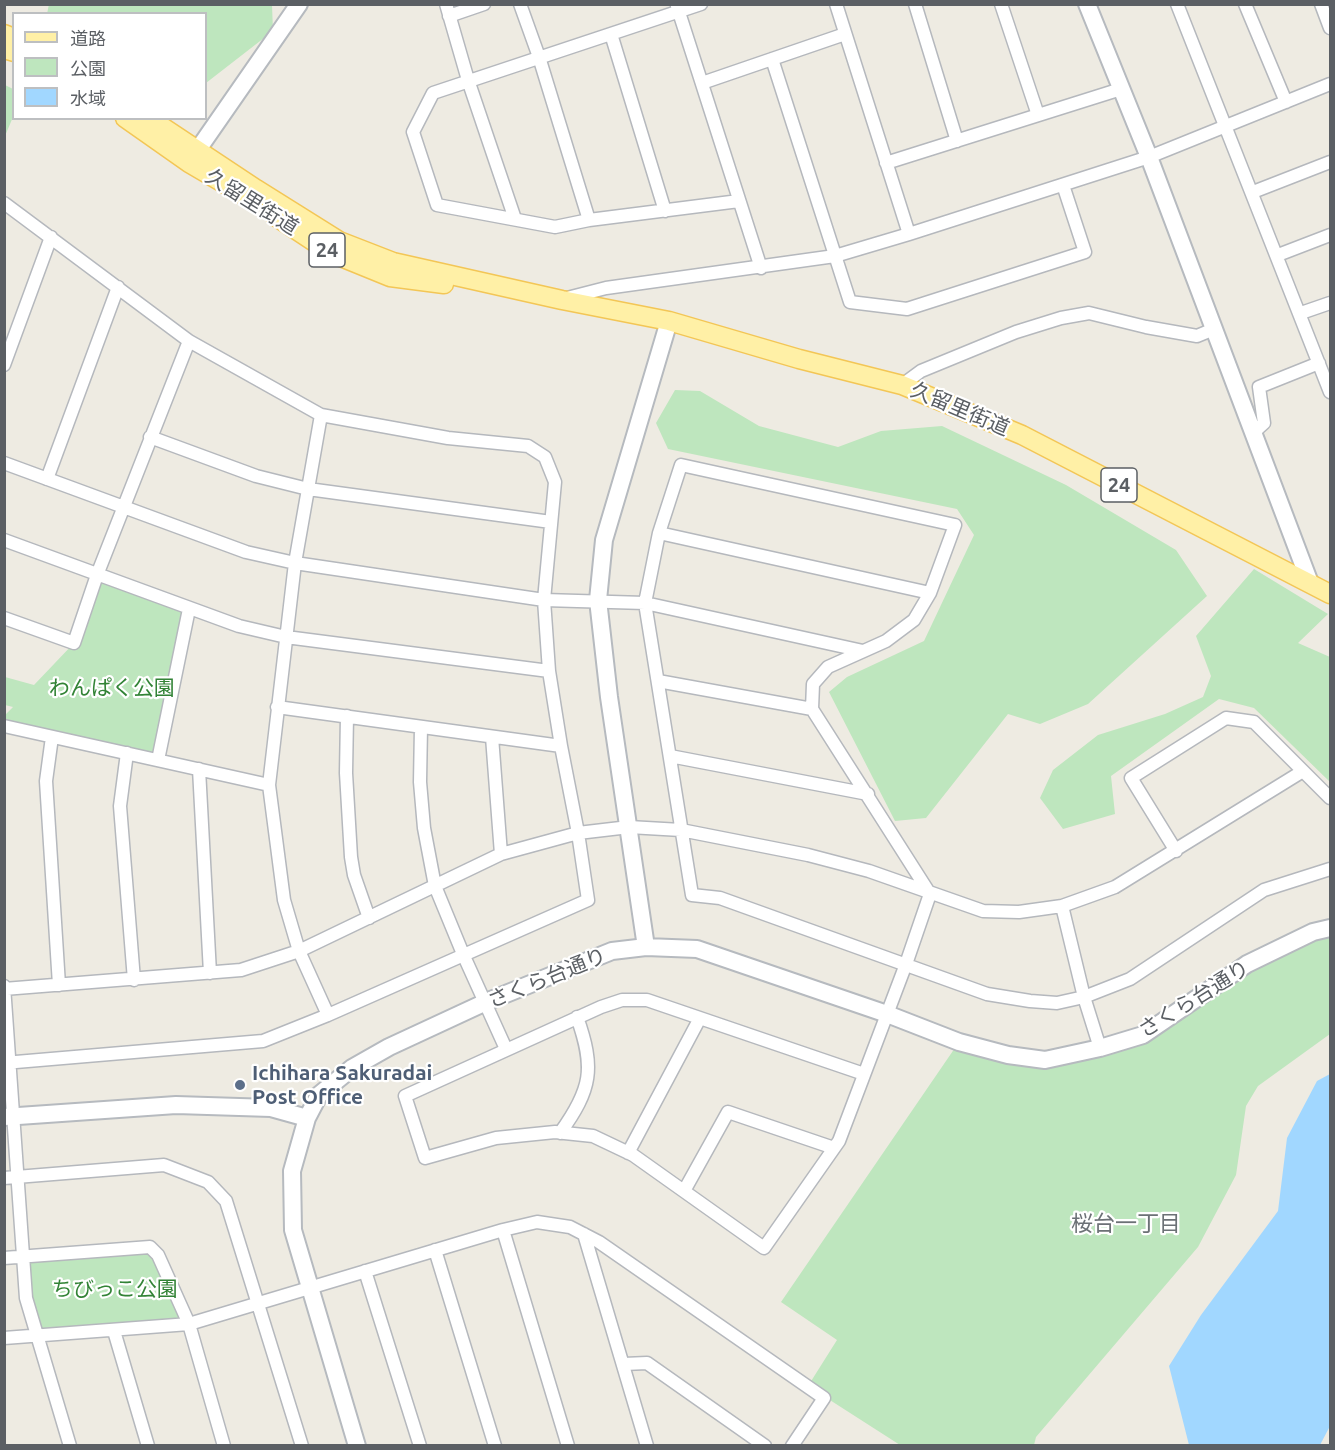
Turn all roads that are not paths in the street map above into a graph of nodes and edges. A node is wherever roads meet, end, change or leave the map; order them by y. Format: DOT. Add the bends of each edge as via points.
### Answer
graph roads {
  1 [pos="299,4"];
  2 [pos="484,4"];
  3 [pos="520,4"];
  4 [pos="700,4"];
  5 [pos="836,4"];
  6 [pos="915,4"];
  7 [pos="1001,4"];
  8 [pos="1087,4"];
  9 [pos="1177,4"];
  10 [pos="1245,4"];
  11 [pos="1321,4"];
  12 [pos="677,8"];
  13 [pos="447,10"];
  14 [pos="1330,28"];
  15 [pos="611,34"];
  16 [pos="845,34"];
  17 [pos="539,57"];
  18 [pos="772,59"];
  19 [pos="468,80"];
  20 [pos="702,83"];
  21 [pos="1330,84"];
  22 [pos="1121,89"];
  23 [pos="1286,102"];
  24 [pos="1038,115"];
  25 [pos="128,120"];
  26 [pos="151,120"];
  27 [pos="1226,125"];
  28 [pos="957,141"];
  29 [pos="193,157"];
  30 [pos="1149,157"];
  31 [pos="1330,162"];
  32 [pos="886,163"];
  33 [pos="1063,185"];
  34 [pos="1253,192"];
  35 [pos="740,201"];
  36 [pos="4,203"];
  37 [pos="665,211"];
  38 [pos="515,219"];
  39 [pos="589,220"];
  40 [pos="909,234"];
  41 [pos="1330,235"];
  42 [pos="51,237"];
  43 [pos="1278,255"];
  44 [pos="835,256"];
  45 [pos="761,268"];
  46 [pos="118,287"];
  47 [pos="562,300"];
  48 [pos="1330,303"];
  49 [pos="1300,313"];
  50 [pos="669,321"];
  51 [pos="1214,329"];
  52 [pos="189,341"];
  53 [pos="1319,363"];
  54 [pos="4,364"];
  55 [pos="1328,378"];
  56 [pos="903,384"];
  57 [pos="1330,392"];
  58 [pos="321,415"];
  59 [pos="1253,432"];
  60 [pos="150,437"];
  61 [pos="4,463"];
  62 [pos="47,479"];
  63 [pos="308,489"];
  64 [pos="124,508"];
  65 [pos="551,522"];
  66 [pos="659,533"];
  67 [pos="4,540"];
  68 [pos="295,563"];
  69 [pos="97,575"];
  70 [pos="1310,583"];
  71 [pos="930,592"];
  72 [pos="1330,594"];
  73 [pos="544,600"];
  74 [pos="598,600"];
  75 [pos="645,603"];
  76 [pos="189,609"];
  77 [pos="4,618"];
  78 [pos="286,637"];
  79 [pos="863,651"];
  80 [pos="549,671"];
  81 [pos="658,681"];
  82 [pos="277,706"];
  83 [pos="812,709"];
  84 [pos="347,716"];
  85 [pos="4,726"];
  86 [pos="422,727"];
  87 [pos="52,736"];
  88 [pos="492,737"];
  89 [pos="561,746"];
  90 [pos="127,753"];
  91 [pos="670,756"];
  92 [pos="158,760"];
  93 [pos="199,769"];
  94 [pos="1303,771"];
  95 [pos="269,785"];
  96 [pos="868,794"];
  97 [pos="1330,798"];
  98 [pos="629,827"];
  99 [pos="681,830"];
  100 [pos="578,833"];
  101 [pos="1176,851"];
  102 [pos="501,854"];
  103 [pos="1330,869"];
  104 [pos="435,886"];
  105 [pos="930,894"];
  106 [pos="1062,906"];
  107 [pos="369,918"];
  108 [pos="1330,928"];
  109 [pos="646,947"];
  110 [pos="299,951"];
  111 [pos="463,954"];
  112 [pos="906,964"];
  113 [pos="210,973"];
  114 [pos="134,980"];
  115 [pos="59,985"];
  116 [pos="5,988"];
  117 [pos="1084,997"];
  118 [pos="486,1002"];
  119 [pos="886,1014"];
  120 [pos="328,1015"];
  121 [pos="578,1017"];
  122 [pos="700,1018"];
  123 [pos="1100,1048"];
  124 [pos="506,1049"];
  125 [pos="7,1063"];
  126 [pos="864,1074"];
  127 [pos="8,1116"];
  128 [pos="307,1118"];
  129 [pos="560,1133"];
  130 [pos="834,1148"];
  131 [pos="628,1153"];
  132 [pos="11,1178"];
  133 [pos="684,1191"];
  134 [pos="503,1230"];
  135 [pos="584,1234"];
  136 [pos="435,1250"];
  137 [pos="22,1257"];
  138 [pos="4,1258"];
  139 [pos="365,1271"];
  140 [pos="310,1288"];
  141 [pos="257,1303"];
  142 [pos="189,1324"];
  143 [pos="114,1331"];
  144 [pos="37,1334"];
  145 [pos="4,1338"];
  146 [pos="624,1364"];
  147 [pos="70,1446"];
  148 [pos="148,1446"];
  149 [pos="224,1446"];
  150 [pos="302,1446"];
  151 [pos="357,1446"];
  152 [pos="420,1446"];
  153 [pos="495,1446"];
  154 [pos="568,1446"];
  155 [pos="647,1446"];
  156 [pos="765,1446"];
  157 [pos="792,1446"];
  1 -- 29 [label="street"];
  2 -- 13 [label="street"];
  3 -- 17 [label="street"];
  4 -- 12 [label="street"];
  5 -- 16 [label="street"];
  6 -- 28 [label="street"];
  7 -- 24 [label="street"];
  8 -- 22 [label="street"];
  9 -- 27 [label="street"];
  10 -- 23 [label="street"];
  11 -- 14 [label="street"];
  12 -- 15 [label="street"];
  12 -- 20 [label="street"];
  13 -- 19 [label="street"];
  15 -- 17 [label="street"];
  15 -- 37 [label="street"];
  16 -- 18 [label="street"];
  16 -- 32 [label="street"];
  17 -- 19 [label="street"];
  17 -- 39 [label="street"];
  18 -- 20 [label="street"];
  18 -- 44 [label="street"];
  19 -- 38 [label="street"];
  19 -- 38 [label="street" via="433,93 413,132 436,205"];
  20 -- 35 [label="street"];
  21 -- 23 [label="street"];
  22 -- 24 [label="street"];
  22 -- 30 [label="street"];
  23 -- 27 [label="street"];
  24 -- 28 [label="street"];
  25 -- 29 [label="main road, 久留里街道 / 24"];
  26 -- 29 [label="main road, 久留里街道 / 24"];
  27 -- 30 [label="street"];
  27 -- 34 [label="street"];
  28 -- 32 [label="street"];
  29 -- 47 [label="main road, 久留里街道 / 24" via="331,253 390,277"];
  30 -- 33 [label="street"];
  30 -- 51 [label="street"];
  31 -- 34 [label="street"];
  32 -- 40 [label="street"];
  33 -- 40 [label="street"];
  33 -- 44 [label="street" via="1085,252 907,309 850,302"];
  34 -- 43 [label="street"];
  35 -- 37 [label="street"];
  35 -- 45 [label="street"];
  36 -- 42 [label="street"];
  37 -- 39 [label="street"];
  38 -- 39 [label="street" via="555,227"];
  40 -- 44 [label="street"];
  41 -- 43 [label="street"];
  42 -- 46 [label="street"];
  42 -- 54 [label="street"];
  43 -- 49 [label="street"];
  44 -- 45 [label="street"];
  45 -- 47 [label="street" via="606,288"];
  46 -- 52 [label="street"];
  46 -- 62 [label="street"];
  47 -- 50 [label="main road, 久留里街道 / 24"];
  48 -- 49 [label="street"];
  49 -- 53 [label="street"];
  50 -- 56 [label="main road, 久留里街道 / 24"];
  50 -- 74 [label="street" via="604,540"];
  51 -- 56 [label="street" via="1197,336 1089,313 1016,332 921,372"];
  51 -- 59 [label="street"];
  52 -- 58 [label="street"];
  52 -- 60 [label="street"];
  53 -- 55 [label="street"];
  53 -- 59 [label="street" via="1260,387 1264,423"];
  55 -- 57 [label="street"];
  56 -- 70 [label="main road, 久留里街道 / 24" via="1022,435"];
  58 -- 63 [label="street"];
  58 -- 65 [label="street" via="448,438 528,446 545,457 555,482"];
  59 -- 70 [label="street"];
  60 -- 63 [label="street" via="256,476"];
  60 -- 64 [label="street"];
  61 -- 62 [label="street"];
  62 -- 64 [label="street"];
  63 -- 65 [label="street"];
  63 -- 68 [label="street"];
  64 -- 68 [label="street" via="246,552"];
  64 -- 69 [label="street"];
  65 -- 73 [label="street"];
  66 -- 71 [label="street"];
  66 -- 71 [label="street" via="681,465 956,525"];
  66 -- 75 [label="street"];
  67 -- 69 [label="street"];
  68 -- 73 [label="street"];
  68 -- 78 [label="street"];
  69 -- 76 [label="street"];
  69 -- 77 [label="street" via="74,643"];
  70 -- 72 [label="main road, 久留里街道 / 24"];
  71 -- 79 [label="street" via="914,620 886,641"];
  73 -- 74 [label="street"];
  73 -- 80 [label="street"];
  74 -- 75 [label="street"];
  74 -- 98 [label="street"];
  75 -- 79 [label="street"];
  75 -- 81 [label="street"];
  76 -- 78 [label="street"];
  76 -- 92 [label="street"];
  78 -- 80 [label="street"];
  78 -- 82 [label="street"];
  79 -- 83 [label="street" via="828,667 813,684"];
  80 -- 89 [label="street"];
  81 -- 83 [label="street"];
  81 -- 91 [label="street"];
  82 -- 84 [label="street"];
  82 -- 95 [label="street"];
  83 -- 96 [label="street"];
  84 -- 86 [label="street"];
  84 -- 107 [label="street" via="351,857"];
  85 -- 87 [label="street"];
  86 -- 88 [label="street"];
  86 -- 104 [label="street" via="420,782"];
  87 -- 90 [label="street"];
  87 -- 115 [label="street" via="46,781"];
  88 -- 89 [label="street"];
  88 -- 102 [label="street"];
  89 -- 100 [label="street"];
  90 -- 92 [label="street"];
  90 -- 114 [label="street" via="120,806"];
  91 -- 96 [label="street"];
  91 -- 99 [label="street"];
  92 -- 93 [label="street"];
  93 -- 95 [label="street"];
  93 -- 113 [label="street"];
  94 -- 97 [label="street"];
  94 -- 101 [label="street"];
  94 -- 101 [label="street" via="1254,722 1226,718 1131,778"];
  95 -- 110 [label="street" via="284,900"];
  96 -- 105 [label="street"];
  98 -- 99 [label="street"];
  98 -- 100 [label="street"];
  98 -- 109 [label="street"];
  99 -- 105 [label="street" via="808,855 869,871"];
  99 -- 112 [label="street" via="692,895 720,898"];
  100 -- 102 [label="street"];
  100 -- 111 [label="street" via="588,900"];
  101 -- 106 [label="street" via="1115,887"];
  102 -- 104 [label="street"];
  103 -- 117 [label="street" via="1264,890 1130,979"];
  104 -- 107 [label="street"];
  104 -- 111 [label="street"];
  105 -- 106 [label="street" via="983,911 1019,912"];
  105 -- 112 [label="street"];
  106 -- 117 [label="street"];
  107 -- 110 [label="street"];
  108 -- 123 [label="street, さくら台通り" via="1313,932 1247,964 1143,1035"];
  109 -- 118 [label="street, さくら台通り" via="612,951"];
  109 -- 119 [label="street, さくら台通り" via="697,950"];
  110 -- 113 [label="street" via="241,970"];
  110 -- 120 [label="street"];
  111 -- 118 [label="street"];
  111 -- 120 [label="street"];
  112 -- 117 [label="street" via="987,994 1057,1003"];
  112 -- 119 [label="street"];
  113 -- 114 [label="street"];
  114 -- 115 [label="street"];
  115 -- 116 [label="street"];
  116 -- 125 [label="street"];
  117 -- 123 [label="street"];
  118 -- 124 [label="street"];
  118 -- 128 [label="street, さくら台通り" via="352,1068 319,1095"];
  119 -- 123 [label="street, さくら台通り" via="959,1042 1008,1055 1046,1060"];
  119 -- 126 [label="street"];
  120 -- 125 [label="street" via="263,1041"];
  121 -- 122 [label="street" via="622,1000 647,1000"];
  121 -- 124 [label="street"];
  121 -- 129 [label="street" via="588,1047 588,1078 578,1107"];
  122 -- 126 [label="street"];
  122 -- 131 [label="street"];
  124 -- 129 [label="street" via="405,1096 425,1158 496,1138"];
  125 -- 127 [label="street"];
  126 -- 130 [label="street"];
  127 -- 128 [label="street" via="196,1106 271,1108"];
  127 -- 132 [label="street"];
  128 -- 140 [label="street, さくら台通り" via="292,1171 293,1230"];
  129 -- 131 [label="street" via="593,1136"];
  130 -- 133 [label="street" via="728,1112"];
  130 -- 133 [label="street" via="764,1248"];
  131 -- 133 [label="street"];
  132 -- 137 [label="street"];
  132 -- 141 [label="street" via="164,1165 208,1182 226,1201"];
  134 -- 135 [label="street" via="537,1222 570,1227"];
  134 -- 136 [label="street"];
  134 -- 154 [label="street"];
  135 -- 146 [label="street"];
  135 -- 157 [label="street" via="824,1398"];
  136 -- 139 [label="street"];
  136 -- 153 [label="street"];
  137 -- 138 [label="street"];
  137 -- 142 [label="street" via="150,1247 158,1255"];
  137 -- 144 [label="street"];
  139 -- 140 [label="street"];
  139 -- 152 [label="street"];
  140 -- 141 [label="street"];
  140 -- 151 [label="street, さくら台通り"];
  141 -- 142 [label="street"];
  141 -- 150 [label="street"];
  142 -- 143 [label="street"];
  142 -- 149 [label="street"];
  143 -- 144 [label="street"];
  143 -- 148 [label="street"];
  144 -- 145 [label="street"];
  144 -- 147 [label="street"];
  146 -- 155 [label="street"];
  146 -- 156 [label="street" via="647,1363"];
}
